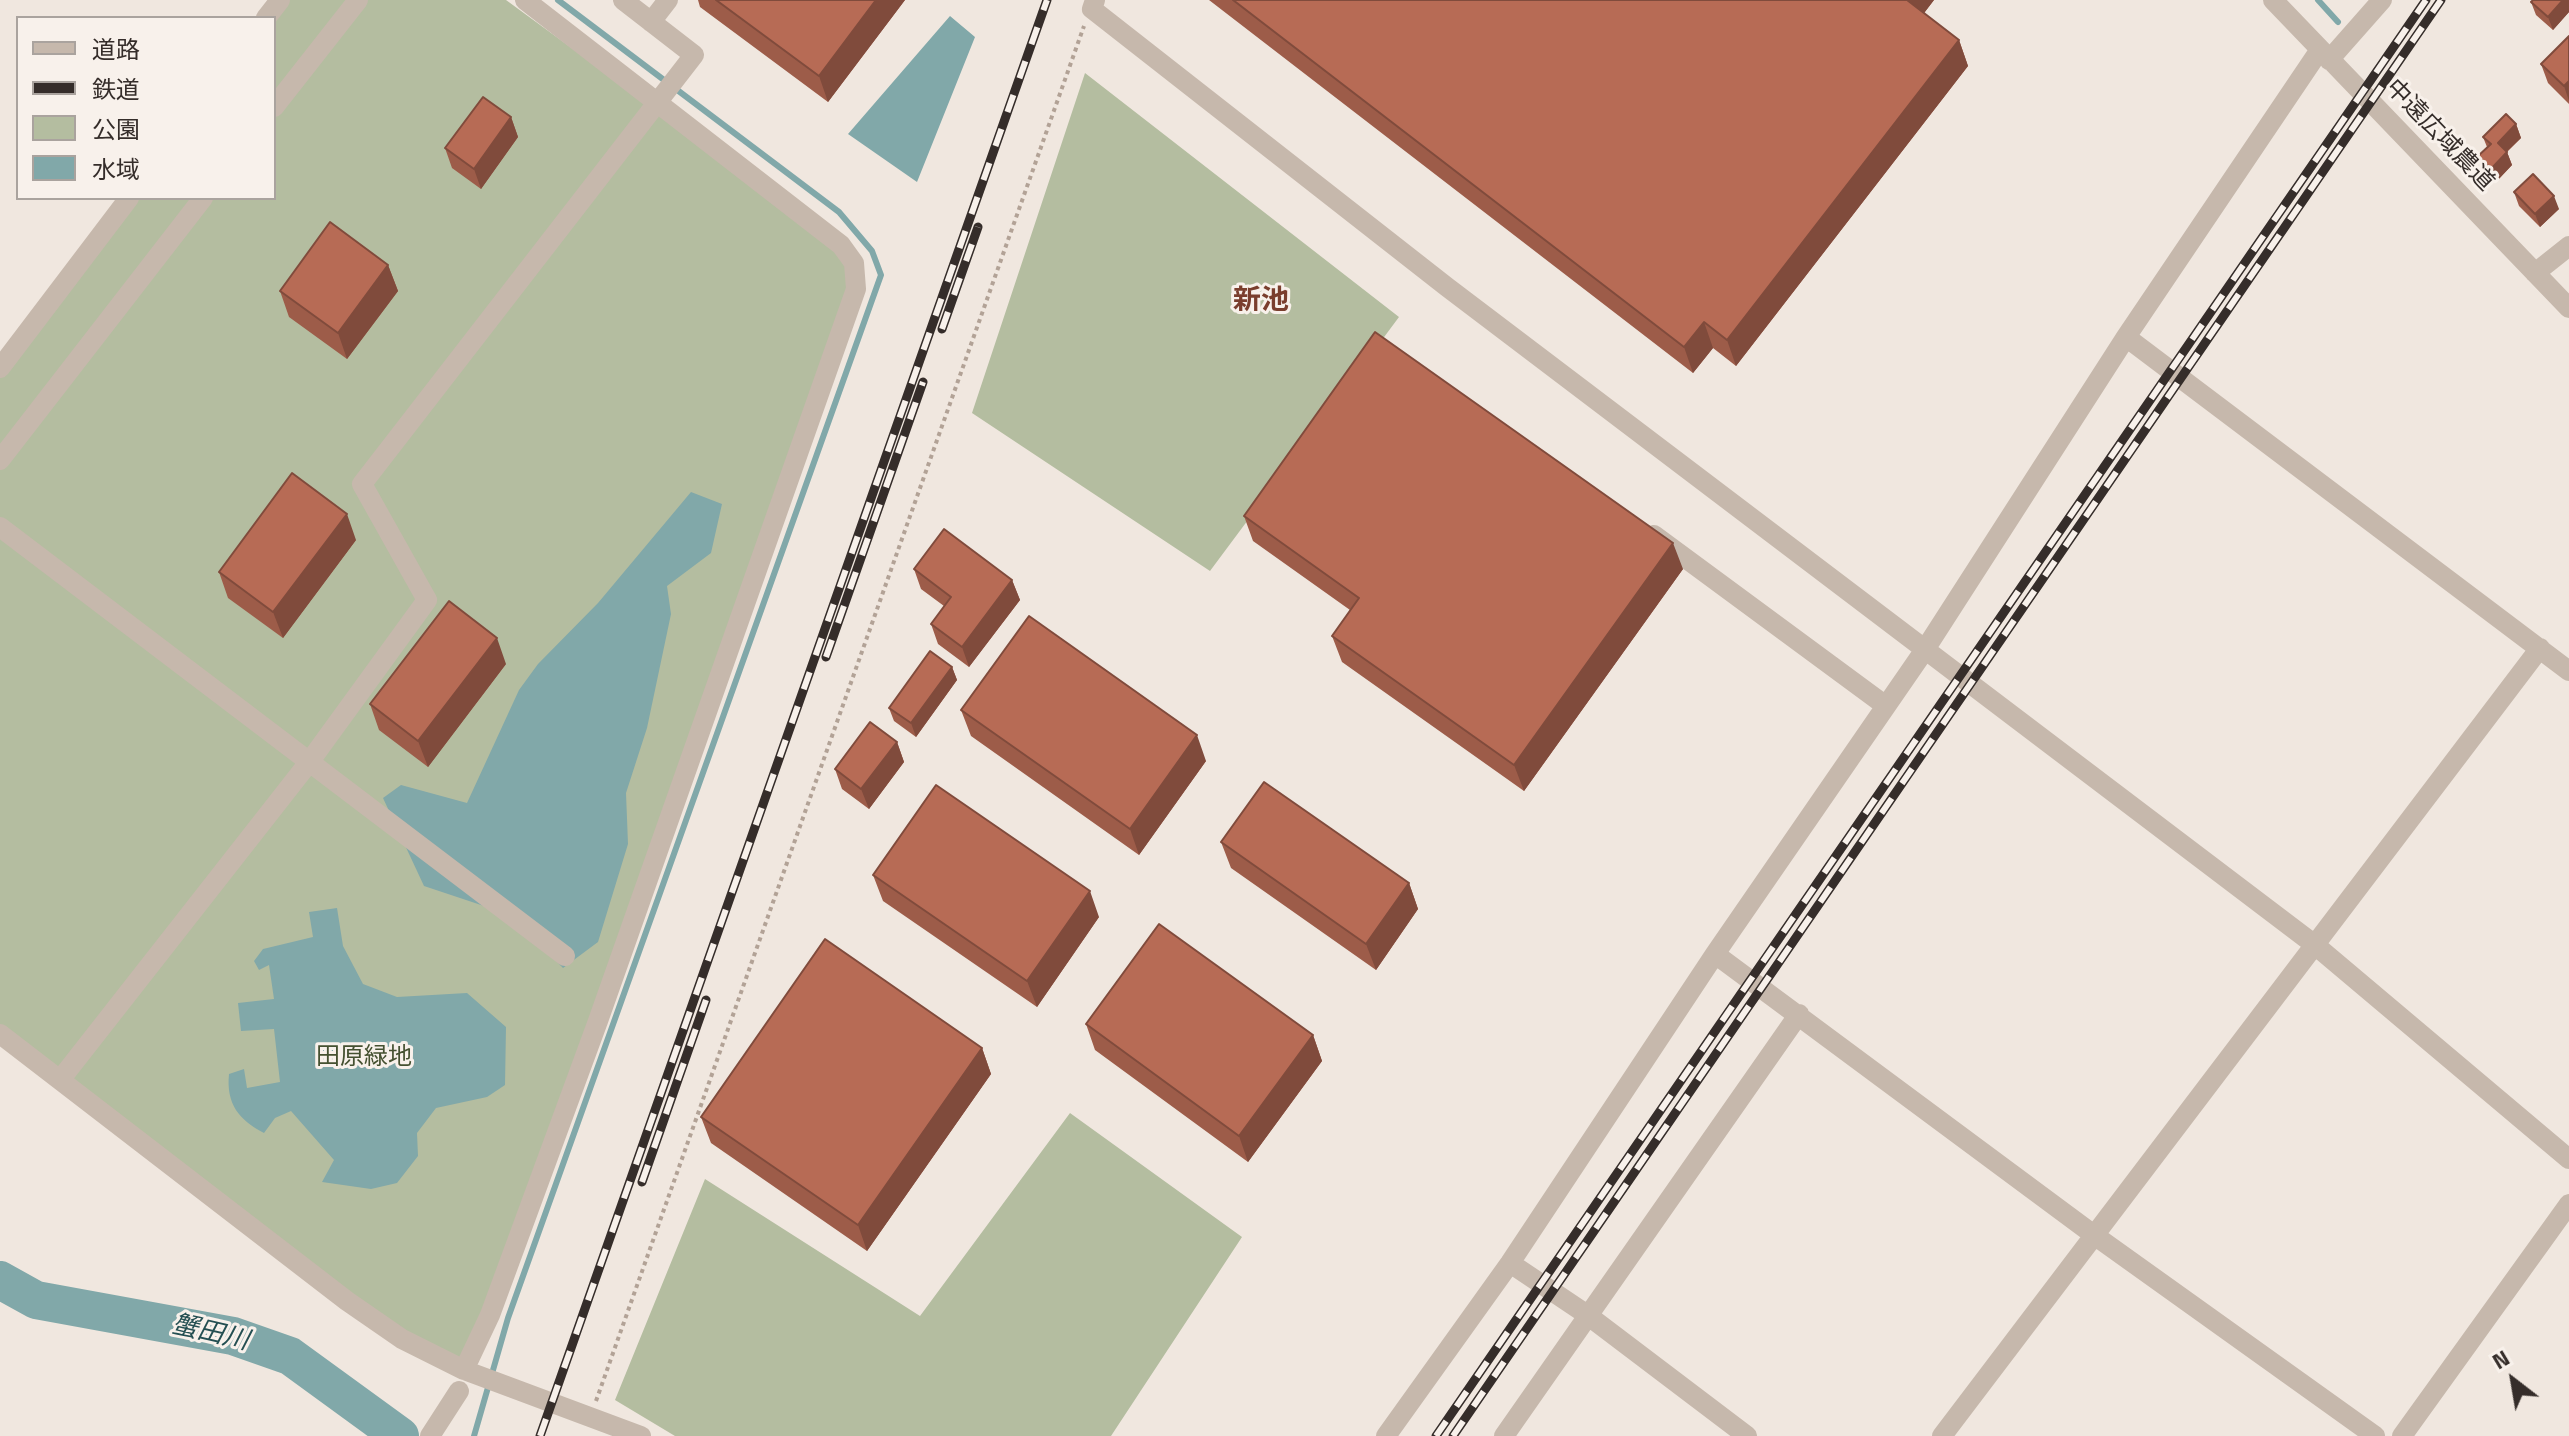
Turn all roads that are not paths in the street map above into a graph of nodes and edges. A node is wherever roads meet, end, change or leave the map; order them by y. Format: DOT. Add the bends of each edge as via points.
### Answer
graph roads {
  1 [pos="280,0"];
  2 [pos="358,0"];
  3 [pos="525,0"];
  4 [pos="623,0"];
  5 [pos="668,0"];
  6 [pos="2273,0"];
  7 [pos="2382,0"];
  8 [pos="1093,5"];
  9 [pos="268,16"];
  10 [pos="651,22"];
  11 [pos="2324,55"];
  12 [pos="659,103"];
  13 [pos="276,104"];
  14 [pos="127,200"];
  15 [pos="201,200"];
  16 [pos="2569,246"];
  17 [pos="2535,273"];
  18 [pos="2569,308"];
  19 [pos="2126,337"];
  20 [pos="0,368"];
  21 [pos="0,460"];
  22 [pos="1642,526"];
  23 [pos="0,527"];
  24 [pos="2540,648"];
  25 [pos="1924,651"];
  26 [pos="2569,671"];
  27 [pos="1886,706"];
  28 [pos="310,761"];
  29 [pos="2315,945"];
  30 [pos="1715,954"];
  31 [pos="565,956"];
  32 [pos="1799,1014"];
  33 [pos="0,1034"];
  34 [pos="60,1080"];
  35 [pos="2569,1159"];
  36 [pos="2569,1204"];
  37 [pos="2094,1235"];
  38 [pos="1510,1263"];
  39 [pos="1586,1314"];
  40 [pos="464,1370"];
  41 [pos="459,1391"];
  42 [pos="430,1436"];
  43 [pos="641,1436"];
  44 [pos="1386,1436"];
  45 [pos="1504,1436"];
  46 [pos="1747,1436"];
  47 [pos="1942,1436"];
  48 [pos="2375,1436"];
  49 [pos="2402,1436"];
  1 -- 9 [label="street"];
  2 -- 13 [label="street"];
  3 -- 12 [label="street"];
  4 -- 10 [label="street"];
  5 -- 10 [label="street"];
  6 -- 11 [label="street, 中遠広域農道"];
  7 -- 11 [label="street"];
  8 -- 25 [label="street"];
  10 -- 12 [label="street" via="694,55"];
  11 -- 17 [label="street, 中遠広域農道"];
  11 -- 19 [label="street"];
  12 -- 28 [label="street" via="362,484 427,600"];
  12 -- 40 [label="street" via="841,245 854,263 856,289 598,1021 490,1315"];
  14 -- 20 [label="street"];
  15 -- 21 [label="street"];
  16 -- 17 [label="street"];
  17 -- 18 [label="street, 中遠広域農道"];
  19 -- 24 [label="street"];
  19 -- 25 [label="street"];
  22 -- 27 [label="street"];
  23 -- 28 [label="street"];
  24 -- 26 [label="street"];
  24 -- 29 [label="street"];
  25 -- 27 [label="street"];
  25 -- 29 [label="street"];
  27 -- 30 [label="street"];
  28 -- 31 [label="street"];
  28 -- 34 [label="street"];
  29 -- 35 [label="street"];
  29 -- 37 [label="street"];
  30 -- 32 [label="street"];
  30 -- 38 [label="street"];
  32 -- 37 [label="street"];
  32 -- 39 [label="street"];
  33 -- 34 [label="street"];
  34 -- 40 [label="street" via="347,1301 402,1339"];
  36 -- 49 [label="street"];
  37 -- 47 [label="street"];
  37 -- 48 [label="street"];
  38 -- 39 [label="street"];
  38 -- 44 [label="street"];
  39 -- 45 [label="street"];
  39 -- 46 [label="street"];
  40 -- 43 [label="street"];
  41 -- 42 [label="street"];
}
